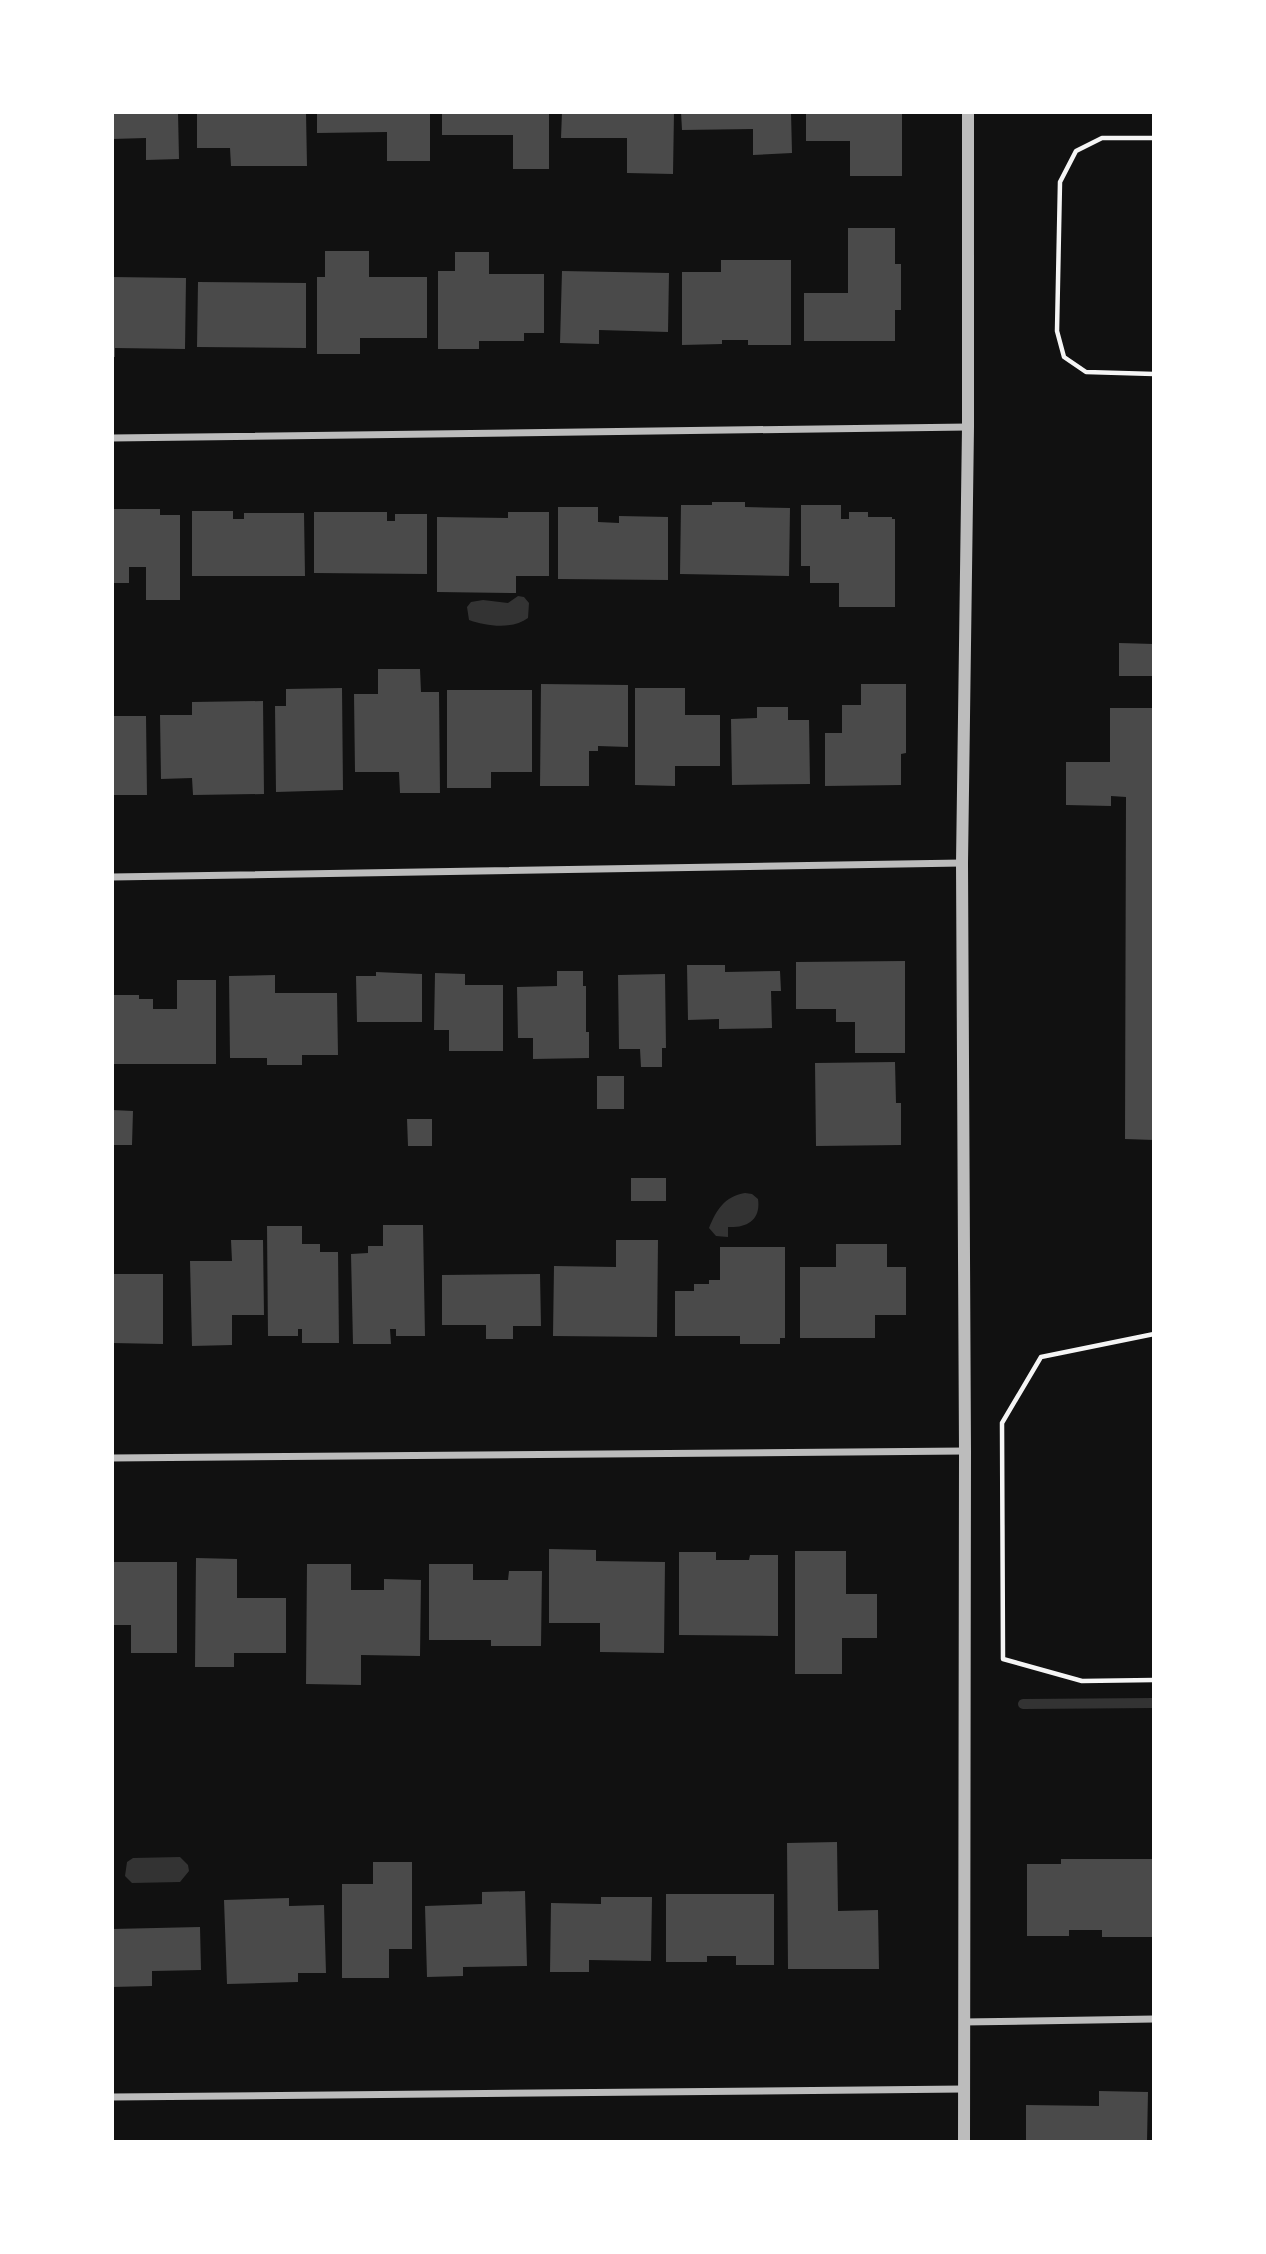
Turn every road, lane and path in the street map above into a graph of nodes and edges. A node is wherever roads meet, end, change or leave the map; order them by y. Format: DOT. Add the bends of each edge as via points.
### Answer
graph roads {
  1 [pos="968,112"];
  2 [pos="1154,138"];
  3 [pos="1154,374"];
  4 [pos="968,427"];
  5 [pos="112,438"];
  6 [pos="962,863"];
  7 [pos="112,877"];
  8 [pos="1154,1334"];
  9 [pos="965,1451"];
  10 [pos="112,1458"];
  11 [pos="1154,1680"];
  12 [pos="1154,2018"];
  13 [pos="963,2022"];
  14 [pos="964,2089"];
  15 [pos="112,2096"];
  16 [pos="964,2142"];
  1 -- 4 [label="street"];
  2 -- 3 [label="path" via="1102,138 1076,150 1060,182 1057,331 1064,356 1086,372"];
  4 -- 5 [label="street"];
  4 -- 6 [label="street"];
  6 -- 7 [label="street"];
  6 -- 9 [label="street"];
  8 -- 11 [label="path" via="1041,1356 1002,1423 1003,1659 1082,1681"];
  9 -- 10 [label="street"];
  9 -- 13 [label="street"];
  12 -- 13 [label="street"];
  13 -- 14 [label="street"];
  14 -- 15 [label="street"];
  14 -- 16 [label="street"];
}
